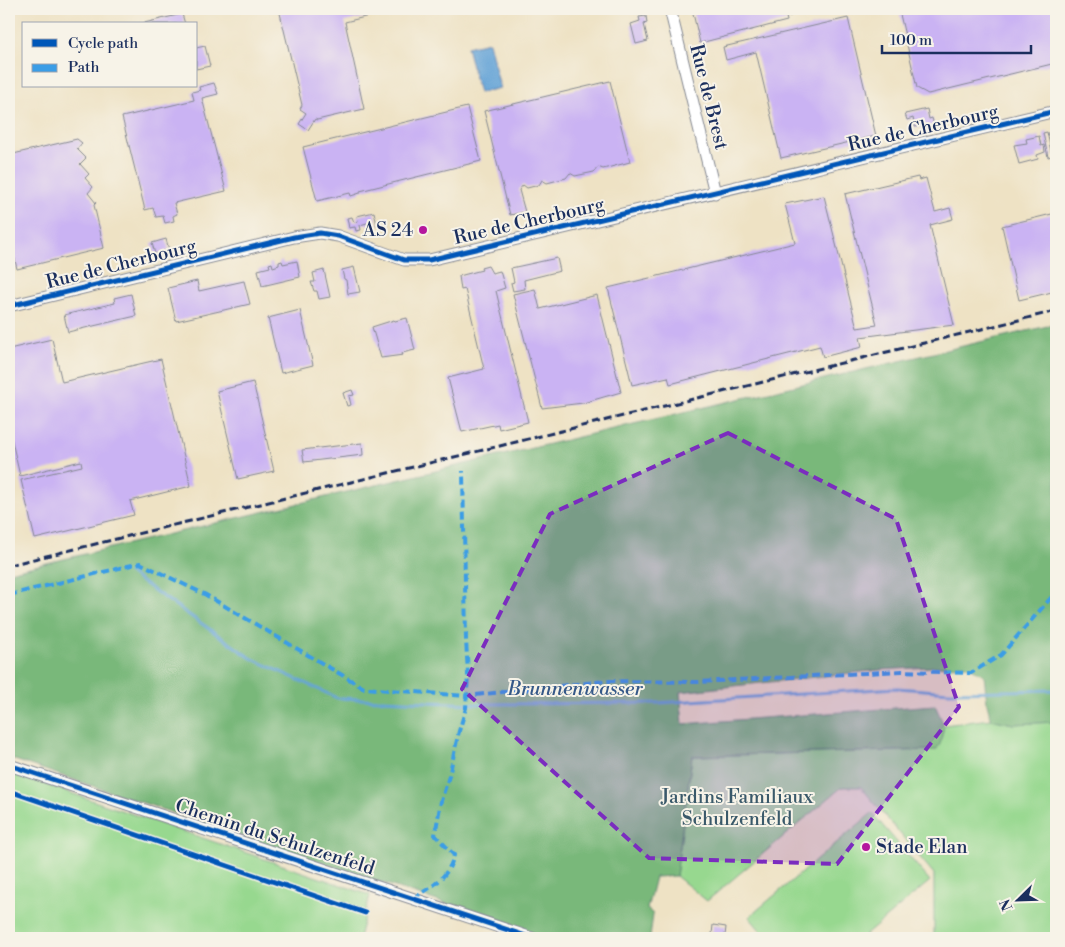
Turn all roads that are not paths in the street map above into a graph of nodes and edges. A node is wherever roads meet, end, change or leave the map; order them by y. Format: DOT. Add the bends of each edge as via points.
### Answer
graph roads {
  1 [pos="670,9"];
  2 [pos="1056,111"];
  3 [pos="715,193"];
  4 [pos="9,306"];
  5 [pos="9,765"];
  6 [pos="532,938"];
  1 -- 3 [label="street, Rue de Brest"];
  2 -- 3 [label="street, Rue de Cherbourg"];
  3 -- 4 [label="street, Rue de Cherbourg" via="429,260 404,260 338,236 320,233 294,237"];
  5 -- 6 [label="street, Chemin du Schulzenfeld"];
}
